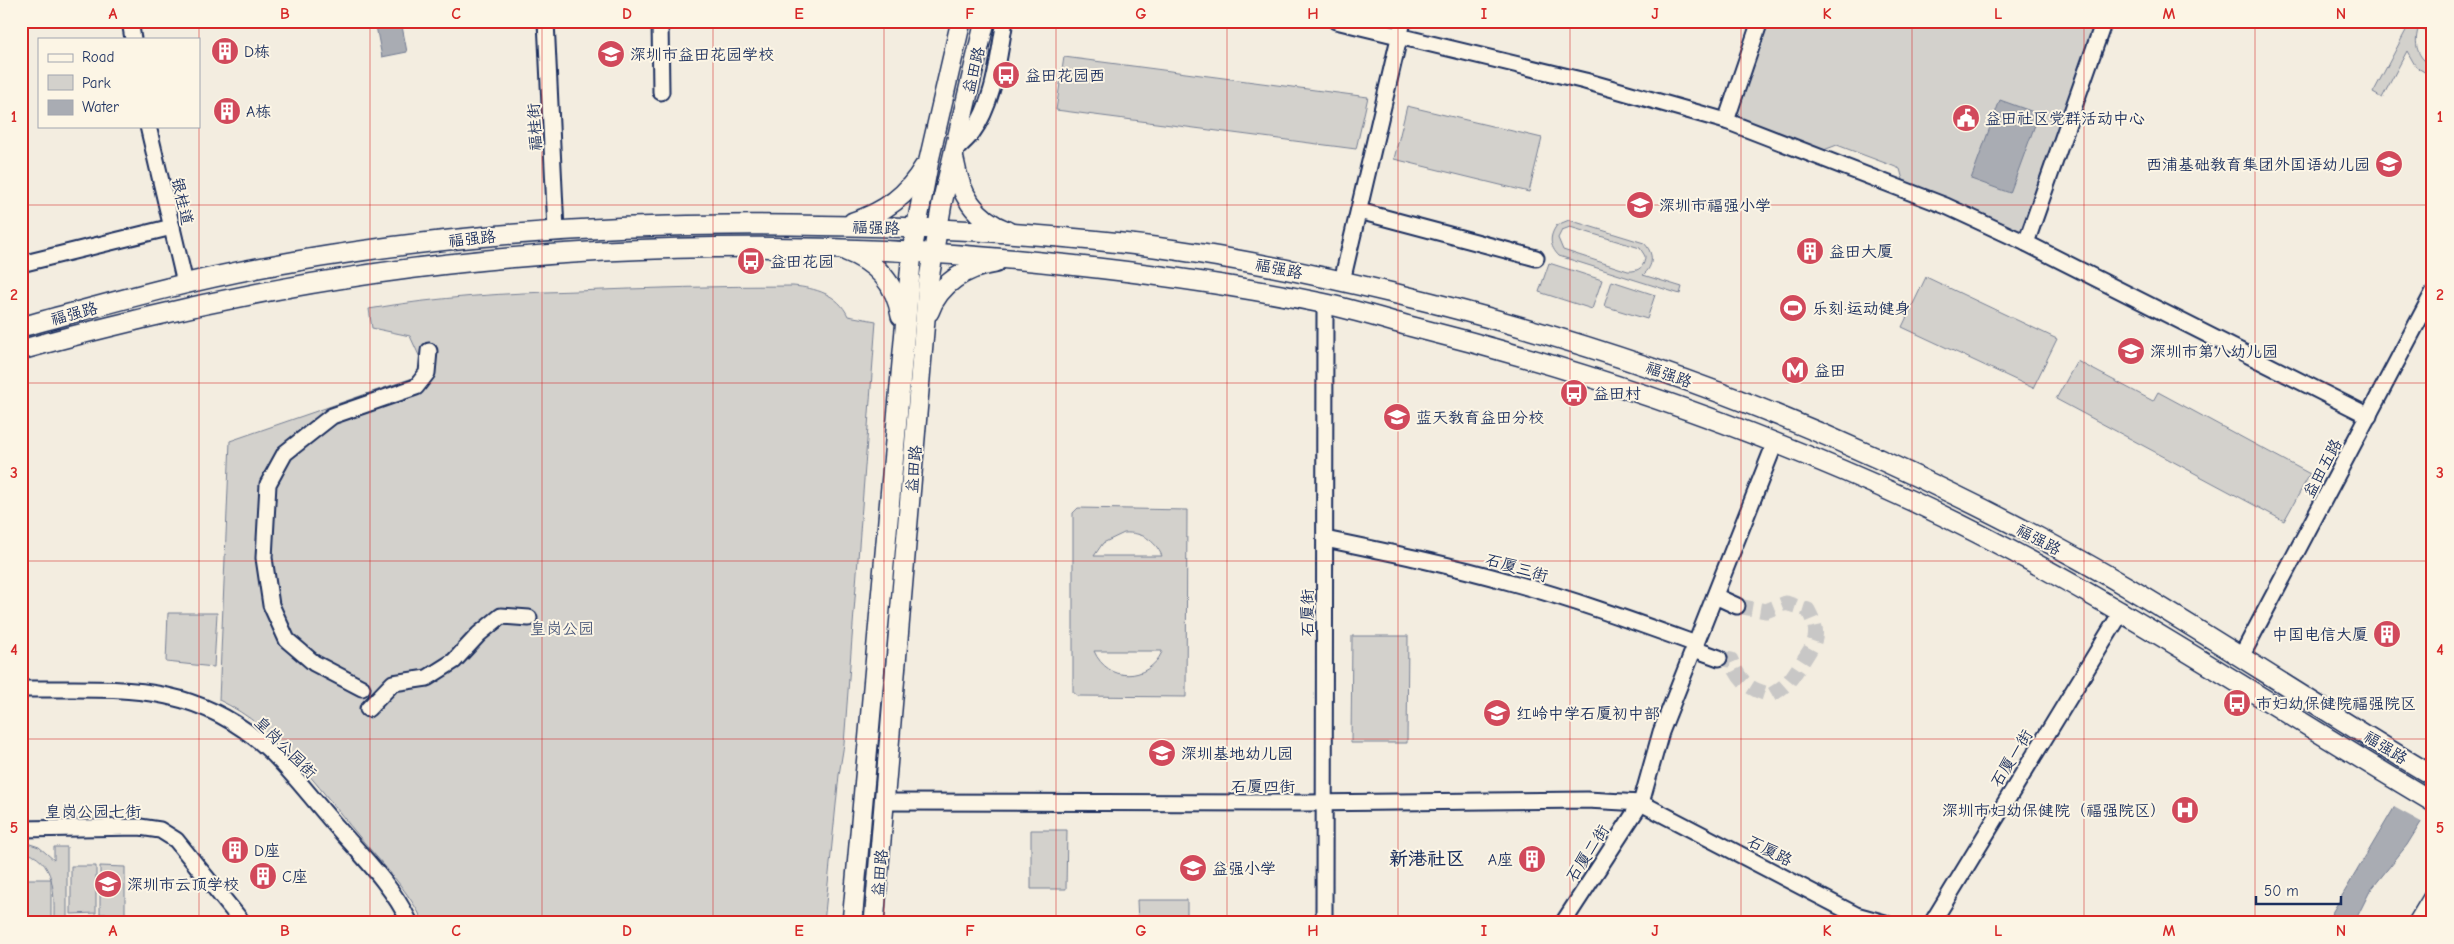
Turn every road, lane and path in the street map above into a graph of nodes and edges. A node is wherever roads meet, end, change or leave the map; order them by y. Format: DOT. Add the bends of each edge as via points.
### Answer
graph roads {
  1 [pos="130,21"];
  2 [pos="546,21"];
  3 [pos="660,21"];
  4 [pos="961,21"];
  5 [pos="985,21"];
  6 [pos="1005,21"];
  7 [pos="1336,21"];
  8 [pos="1760,21"];
  9 [pos="2104,21"];
  10 [pos="1401,28"];
  11 [pos="132,38"];
  12 [pos="661,92"];
  13 [pos="1726,121"];
  14 [pos="148,128"];
  15 [pos="953,152"];
  16 [pos="929,160"];
  17 [pos="1359,211"];
  18 [pos="838,226"];
  19 [pos="172,227"];
  20 [pos="915,228"];
  21 [pos="556,230"];
  22 [pos="937,230"];
  23 [pos="1023,235"];
  24 [pos="2026,243"];
  25 [pos="833,247"];
  26 [pos="912,251"];
  27 [pos="934,252"];
  28 [pos="1536,258"];
  29 [pos="1019,259"];
  30 [pos="21,264"];
  31 [pos="1342,281"];
  32 [pos="186,283"];
  33 [pos="2433,293"];
  34 [pos="1326,304"];
  35 [pos="925,323"];
  36 [pos="21,327"];
  37 [pos="904,332"];
  38 [pos="21,350"];
  39 [pos="429,351"];
  40 [pos="2369,416"];
  41 [pos="1775,443"];
  42 [pos="1324,538"];
  43 [pos="1715,596"];
  44 [pos="1737,606"];
  45 [pos="2122,611"];
  46 [pos="528,618"];
  47 [pos="1695,646"];
  48 [pos="2241,657"];
  49 [pos="1718,658"];
  50 [pos="362,688"];
  51 [pos="21,689"];
  52 [pos="368,709"];
  53 [pos="2398,754"];
  54 [pos="2433,765"];
  55 [pos="2433,776"];
  56 [pos="2411,789"];
  57 [pos="885,802"];
  58 [pos="2433,802"];
  59 [pos="1324,803"];
  60 [pos="1641,803"];
  61 [pos="2433,816"];
  62 [pos="21,829"];
  63 [pos="2432,899"];
  64 [pos="243,923"];
  65 [pos="410,923"];
  66 [pos="852,923"];
  67 [pos="874,923"];
  68 [pos="1324,923"];
  69 [pos="1563,923"];
  70 [pos="1885,923"];
  71 [pos="1932,923"];
  72 [pos="2418,923"];
  1 -- 11 [label="street"];
  2 -- 21 [label="street, 福桂街"];
  3 -- 12 [label="street"];
  4 -- 16 [label="main road, 益田路"];
  5 -- 15 [label="main road, 益田路"];
  6 -- 15 [label="street" via="982,115 971,134"];
  7 -- 10 [label="street"];
  8 -- 13 [label="street"];
  9 -- 24 [label="street"];
  10 -- 13 [label="street"];
  10 -- 17 [label="street"];
  13 -- 24 [label="street" via="1946,206"];
  14 -- 19 [label="street, 银桂道"];
  15 -- 22 [label="main road, 益田路"];
  15 -- 23 [label="main road" via="962,190 970,205 994,226"];
  16 -- 18 [label="main road" via="918,178 893,203"];
  16 -- 20 [label="main road, 益田路"];
  17 -- 28 [label="street"];
  17 -- 31 [label="street"];
  18 -- 20 [label="main road, 福强路"];
  18 -- 21 [label="main road, 福强路" via="663,225"];
  19 -- 30 [label="street"];
  19 -- 32 [label="street, 银桂道"];
  20 -- 22 [label="main road, 福强路"];
  20 -- 26 [label="main road, 益田路"];
  21 -- 32 [label="main road, 福强路" via="344,253"];
  22 -- 23 [label="main road, 福强路"];
  22 -- 27 [label="main road, 益田路"];
  23 -- 31 [label="main road, 福强路" via="1123,243 1193,253"];
  24 -- 40 [label="street"];
  25 -- 26 [label="main road, 福强路"];
  25 -- 37 [label="main road" via="868,260 883,275 900,308"];
  25 -- 38 [label="main road, 福强路" via="710,247 559,253 384,271 224,299"];
  26 -- 27 [label="main road, 福强路"];
  26 -- 37 [label="main road, 益田路"];
  27 -- 29 [label="main road, 福强路"];
  27 -- 35 [label="main road, 益田路"];
  29 -- 34 [label="main road, 福强路" via="1161,276"];
  29 -- 35 [label="main road" via="970,269 954,278 932,303"];
  31 -- 48 [label="main road, 福强路" via="1440,304 1584,346 1660,370 1806,427 1887,462 2036,536 2126,586"];
  32 -- 36 [label="main road, 福强路"];
  33 -- 40 [label="street, 益田五路"];
  34 -- 41 [label="main road, 福强路" via="1547,363 1664,400"];
  34 -- 42 [label="street, 石厦街"];
  35 -- 57 [label="main road, 益田路"];
  37 -- 66 [label="main road, 益田路"];
  39 -- 50 [label="street" via="427,372 416,387 332,416 285,453 268,484 264,558 275,614 287,640 314,663"];
  40 -- 48 [label="street, 益田五路"];
  41 -- 43 [label="street, 石厦二街"];
  41 -- 45 [label="main road, 福强路" via="1961,525"];
  42 -- 47 [label="street, 石厦三街" via="1419,558 1513,583 1605,611"];
  42 -- 59 [label="street, 石厦街"];
  43 -- 44 [label="street"];
  43 -- 47 [label="street, 石厦二街"];
  45 -- 56 [label="main road, 福强路"];
  45 -- 71 [label="street, 石厦一街"];
  46 -- 52 [label="street" via="501,616 454,661 427,678 393,683"];
  47 -- 49 [label="street, 石厦三街"];
  47 -- 60 [label="street, 石厦二街" via="1661,732"];
  48 -- 53 [label="main road, 福强路"];
  51 -- 65 [label="street, 皇岗公园街" via="153,692 201,705 237,724 287,768 391,891"];
  53 -- 54 [label="main road"];
  53 -- 55 [label="main road, 福强路"];
  56 -- 58 [label="main road, 福强路"];
  56 -- 61 [label="main road"];
  57 -- 59 [label="street, 石厦四街"];
  57 -- 67 [label="main road, 益田路"];
  59 -- 60 [label="street, 石厦四街" via="1587,800"];
  59 -- 68 [label="street, 石厦街"];
  60 -- 69 [label="street, 石厦二街"];
  60 -- 70 [label="street, 石厦路" via="1856,915"];
  62 -- 64 [label="street, 皇岗公园七街" via="140,827 160,830 176,840"];
  63 -- 72 [label="main road"];
}
